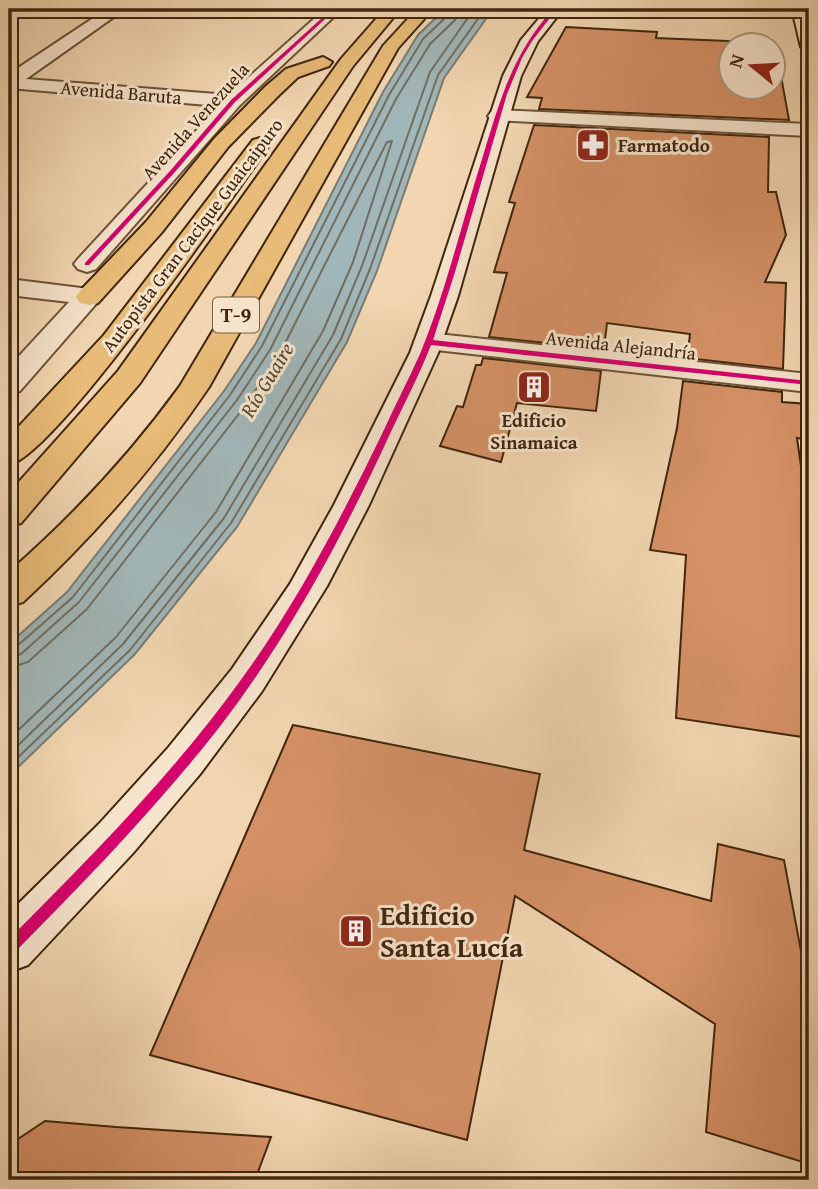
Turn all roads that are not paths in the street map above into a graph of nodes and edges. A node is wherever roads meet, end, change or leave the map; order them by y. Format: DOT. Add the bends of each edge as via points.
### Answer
graph roads {
  1 [pos="117,9"];
  2 [pos="334,9"];
  3 [pos="392,9"];
  4 [pos="425,9"];
  5 [pos="555,9"];
  6 [pos="800,9"];
  7 [pos="809,47"];
  8 [pos="9,82"];
  9 [pos="233,101"];
  10 [pos="292,101"];
  11 [pos="498,116"];
  12 [pos="809,130"];
  13 [pos="269,132"];
  14 [pos="87,264"];
  15 [pos="9,287"];
  16 [pos="89,297"];
  17 [pos="428,342"];
  18 [pos="809,383"];
  19 [pos="9,384"];
  20 [pos="9,455"];
  21 [pos="9,515"];
  22 [pos="9,593"];
  23 [pos="9,948"];
  1 -- 8 [label="street"];
  2 -- 9 [label="street, Avenida Venezuela"];
  3 -- 21 [label="highway" via="347,63 129,377"];
  4 -- 22 [label="highway, T-9" via="391,46 194,387 161,436 65,543"];
  5 -- 11 [label="street" via="517,63"];
  6 -- 7 [label="street"];
  8 -- 9 [label="street, Avenida Baruta"];
  9 -- 14 [label="street, Avenida Venezuela"];
  10 -- 16 [label="highway, Autopista Gran Cacique Guaicaipuro" via="327,57 292,73 272,91 221,143 155,227"];
  11 -- 12 [label="street"];
  11 -- 17 [label="street"];
  13 -- 20 [label="highway, Autopista Gran Cacique Guaicaipuro" via="114,341"];
  15 -- 16 [label="street"];
  16 -- 19 [label="street"];
  17 -- 18 [label="street, Avenida Alejandría"];
  17 -- 23 [label="street" via="371,467 275,639 151,798"];
}
